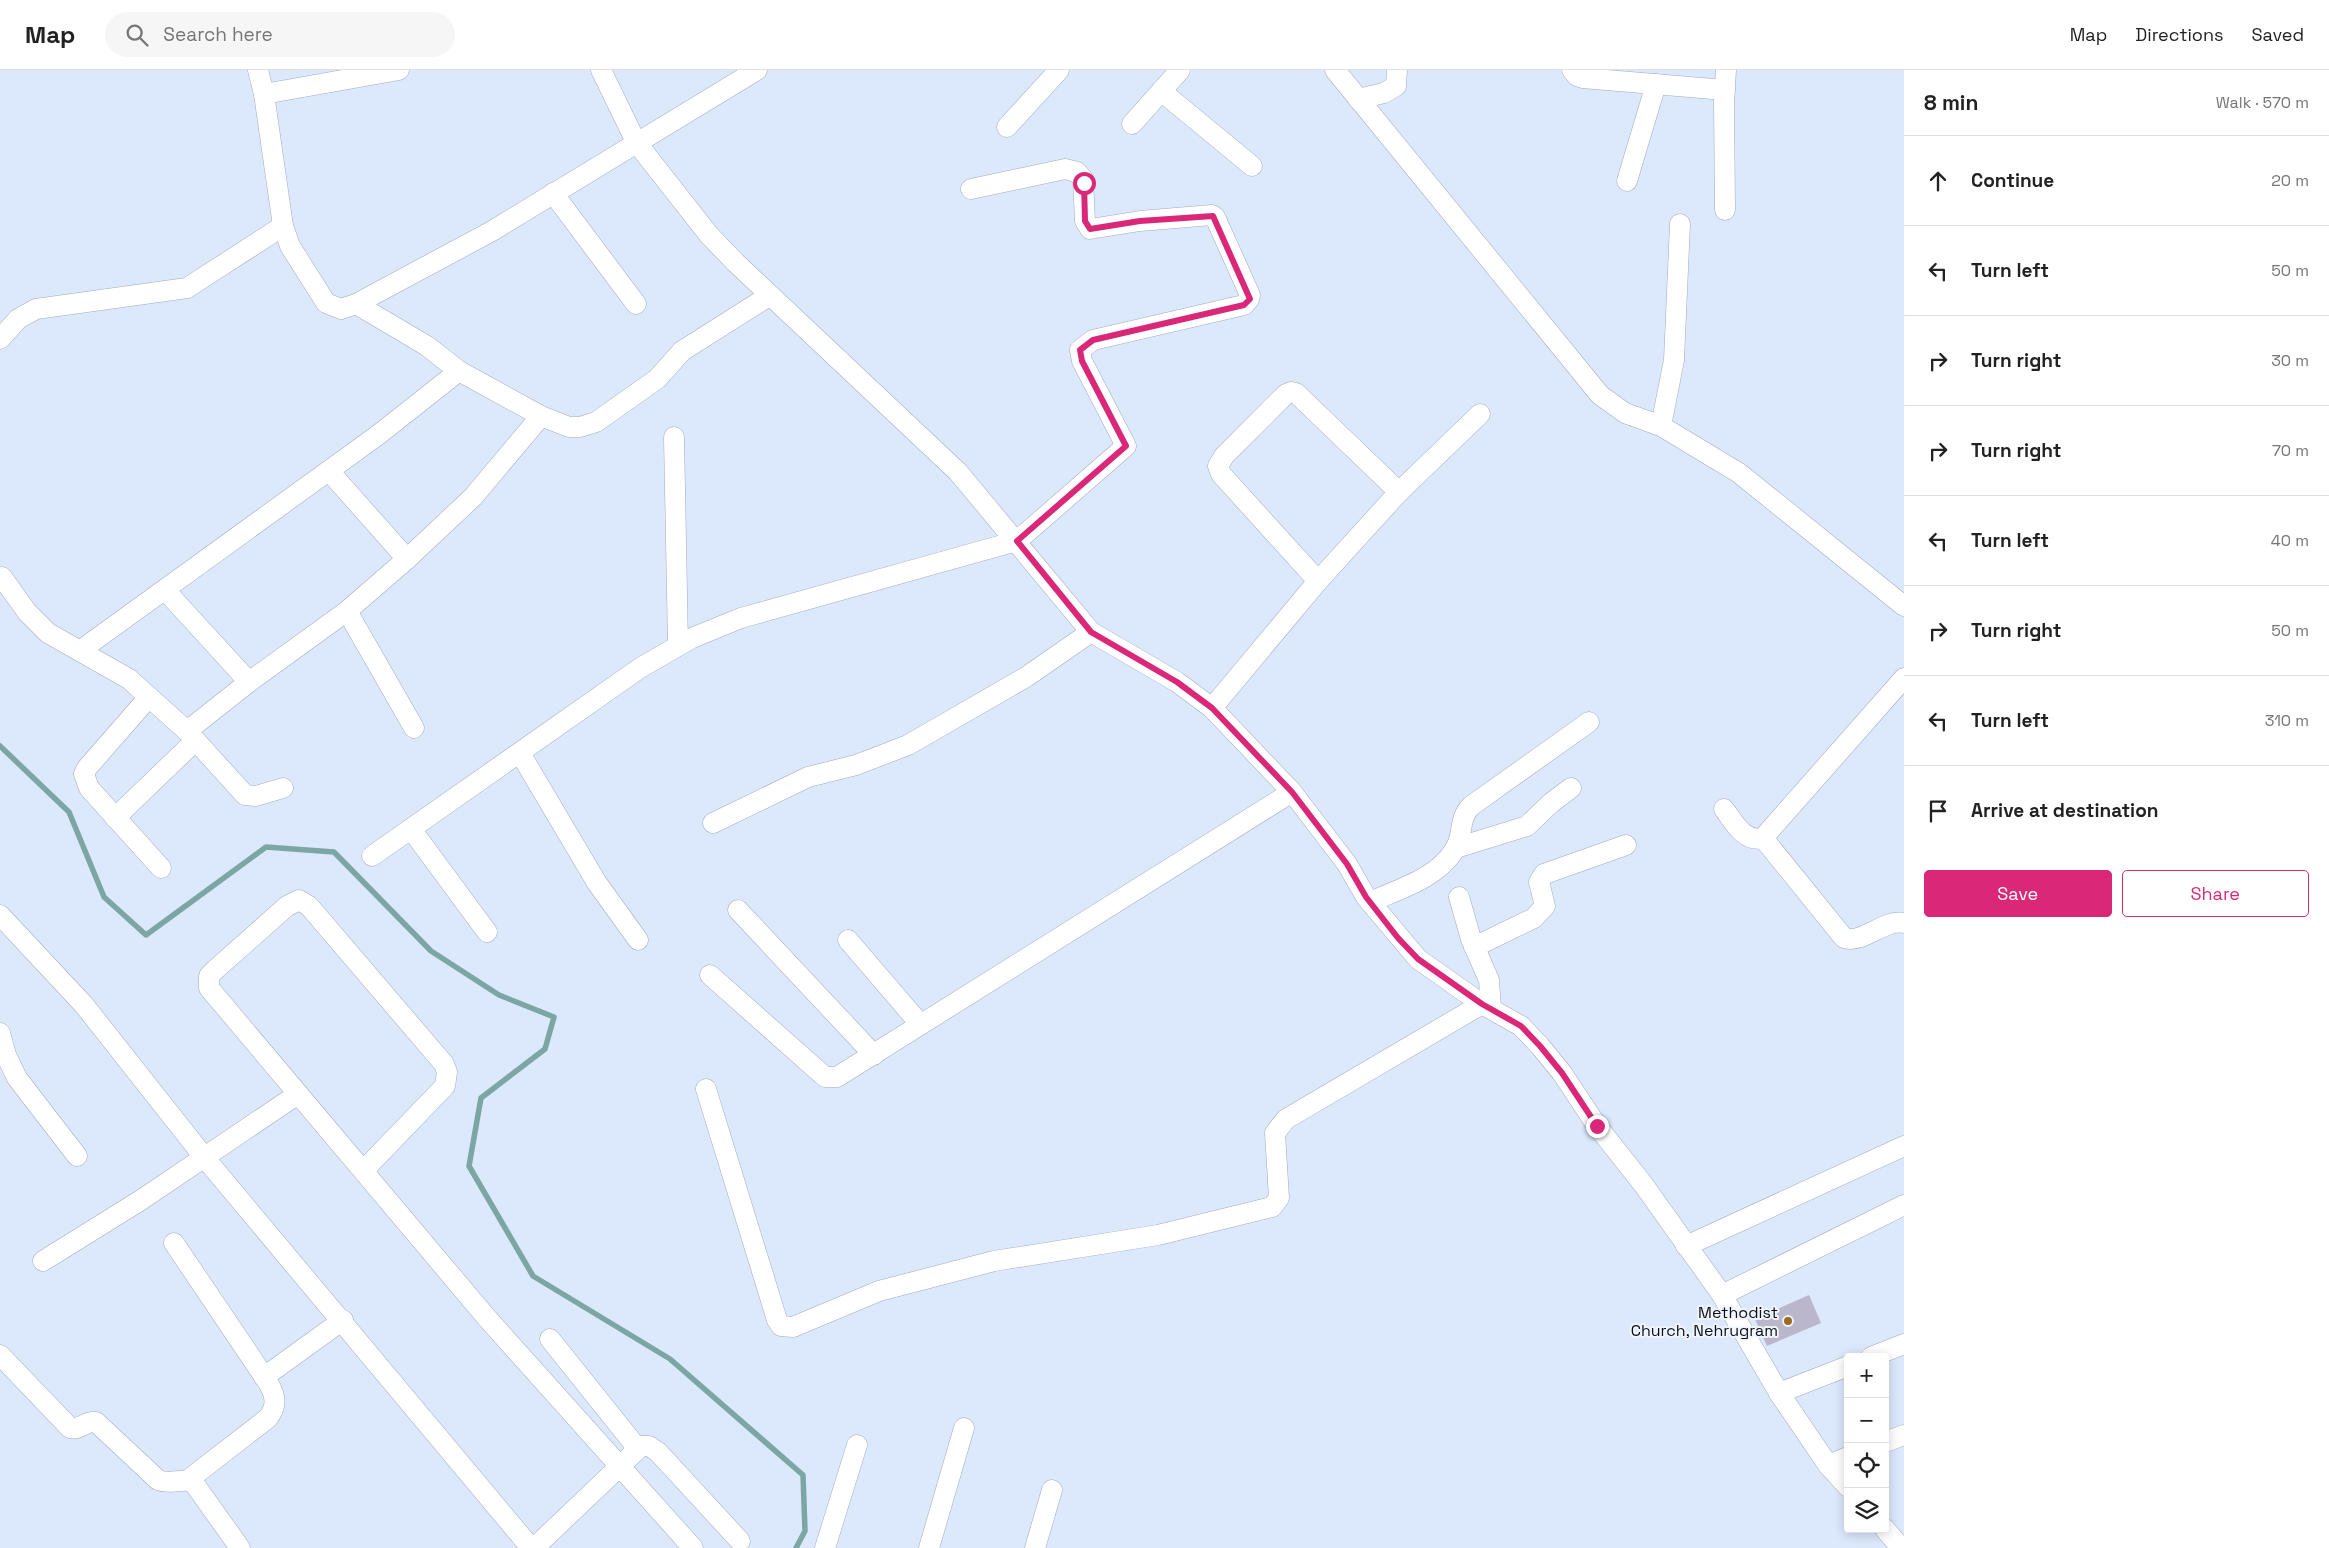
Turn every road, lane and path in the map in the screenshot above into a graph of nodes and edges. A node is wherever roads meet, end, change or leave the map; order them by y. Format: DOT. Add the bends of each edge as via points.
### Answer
graph roads {
  1 [pos="258,70"];
  2 [pos="400,70"];
  3 [pos="601,70"];
  4 [pos="757,70"];
  5 [pos="1059,70"];
  6 [pos="1180,70"];
  7 [pos="1334,70"];
  8 [pos="1397,70"];
  9 [pos="1572,70"];
  10 [pos="1726,70"];
  11 [pos="1656,84"];
  12 [pos="1725,90"];
  13 [pos="1161,91"];
  14 [pos="264,94"];
  15 [pos="1358,99"];
  16 [pos="1132,124"];
  17 [pos="1007,127"];
  18 [pos="636,142"];
  19 [pos="1252,166"];
  20 [pos="1627,181"];
  21 [pos="971,189"];
  22 [pos="553,193"];
  23 [pos="1724,210"];
  24 [pos="1680,224"];
  25 [pos="283,226"];
  26 [pos="770,296"];
  27 [pos="356,304"];
  28 [pos="636,304"];
  29 [pos="0,339"];
  30 [pos="459,371"];
  31 [pos="1480,414"];
  32 [pos="541,416"];
  33 [pos="1661,426"];
  34 [pos="674,437"];
  35 [pos="329,471"];
  36 [pos="1399,492"];
  37 [pos="1017,541"];
  38 [pos="407,560"];
  39 [pos="1,575"];
  40 [pos="1318,581"];
  41 [pos="165,590"];
  42 [pos="1904,606"];
  43 [pos="347,611"];
  44 [pos="1091,632"];
  45 [pos="678,646"];
  46 [pos="81,650"];
  47 [pos="1904,678"];
  48 [pos="249,682"];
  49 [pos="149,697"];
  50 [pos="1212,708"];
  51 [pos="1589,722"];
  52 [pos="414,728"];
  53 [pos="191,736"];
  54 [pos="520,753"];
  55 [pos="282,788"];
  56 [pos="1571,788"];
  57 [pos="1292,792"];
  58 [pos="1724,809"];
  59 [pos="115,818"];
  60 [pos="713,823"];
  61 [pos="411,828"];
  62 [pos="1763,838"];
  63 [pos="1626,845"];
  64 [pos="1456,848"];
  65 [pos="372,856"];
  66 [pos="161,868"];
  67 [pos="1460,897"];
  68 [pos="1370,902"];
  69 [pos="738,910"];
  70 [pos="1,919"];
  71 [pos="1904,923"];
  72 [pos="487,932"];
  73 [pos="638,940"];
  74 [pos="848,940"];
  75 [pos="1474,947"];
  76 [pos="710,975"];
  77 [pos="1486,1006"];
  78 [pos="920,1024"];
  79 [pos="0,1033"];
  80 [pos="874,1055"];
  81 [pos="706,1089"];
  82 [pos="298,1094"];
  83 [pos="1904,1146"];
  84 [pos="77,1156"];
  85 [pos="204,1157"];
  86 [pos="363,1171"];
  87 [pos="1904,1205"];
  88 [pos="174,1242"];
  89 [pos="1686,1246"];
  90 [pos="43,1261"];
  91 [pos="1722,1295"];
  92 [pos="343,1320"];
  93 [pos="550,1339"];
  94 [pos="1904,1344"];
  95 [pos="1881,1353"];
  96 [pos="0,1355"];
  97 [pos="1844,1368"];
  98 [pos="264,1377"];
  99 [pos="1779,1393"];
  100 [pos="964,1428"];
  101 [pos="1904,1435"];
  102 [pos="1889,1441"];
  103 [pos="857,1445"];
  104 [pos="637,1446"];
  105 [pos="1844,1458"];
  106 [pos="1828,1464"];
  107 [pos="620,1467"];
  108 [pos="188,1480"];
  109 [pos="1844,1482"];
  110 [pos="1052,1490"];
  111 [pos="1888,1533"];
  112 [pos="740,1541"];
  113 [pos="541,1546"];
  114 [pos="240,1548"];
  115 [pos="692,1548"];
  116 [pos="825,1548"];
  117 [pos="929,1548"];
  118 [pos="1035,1548"];
  119 [pos="1901,1548"];
  1 -- 14 [label="street"];
  2 -- 14 [label="street"];
  3 -- 18 [label="street"];
  4 -- 18 [label="street"];
  5 -- 17 [label="street"];
  6 -- 13 [label="street"];
  7 -- 15 [label="street"];
  8 -- 15 [label="street" via="1396,86 1391,90"];
  9 -- 11 [label="street" via="1583,78"];
  10 -- 12 [label="street"];
  11 -- 12 [label="street"];
  11 -- 20 [label="street"];
  12 -- 23 [label="street"];
  13 -- 16 [label="street"];
  13 -- 19 [label="street"];
  14 -- 25 [label="street"];
  15 -- 33 [label="street" via="1600,395 1625,413"];
  18 -- 22 [label="street"];
  18 -- 26 [label="street" via="709,235"];
  21 -- 37 [label="street" via="1065,169 1077,172 1084,179 1085,221 1090,229 1212,215 1250,295 1244,305 1093,340 1083,346 1080,350 1082,361 1126,446"];
  22 -- 27 [label="street" via="492,231"];
  22 -- 28 [label="street"];
  24 -- 33 [label="street" via="1674,360"];
  25 -- 27 [label="street" via="298,260 326,303 341,309"];
  25 -- 29 [label="street" via="187,288 36,309 18,319"];
  26 -- 32 [label="street" via="682,351 656,379 596,422 580,427 569,426"];
  26 -- 37 [label="street" via="958,472"];
  27 -- 30 [label="street" via="427,346"];
  30 -- 32 [label="street"];
  30 -- 35 [label="street"];
  31 -- 36 [label="street"];
  32 -- 38 [label="street" via="474,497"];
  33 -- 42 [label="street" via="1739,473"];
  34 -- 45 [label="street"];
  35 -- 38 [label="street"];
  35 -- 41 [label="street"];
  36 -- 40 [label="street"];
  36 -- 40 [label="street" via="1296,393 1286,394 1224,456 1218,466 1221,474"];
  37 -- 44 [label="street"];
  37 -- 45 [label="street" via="741,618"];
  38 -- 43 [label="street"];
  39 -- 46 [label="street" via="38,624 48,633"];
  40 -- 50 [label="street"];
  41 -- 46 [label="street"];
  41 -- 48 [label="street"];
  43 -- 48 [label="street"];
  43 -- 52 [label="street"];
  44 -- 50 [label="street" via="1177,682"];
  44 -- 60 [label="street" via="1026,677 908,745 808,777"];
  45 -- 54 [label="street" via="640,668"];
  46 -- 49 [label="street" via="130,679"];
  47 -- 62 [label="street"];
  48 -- 53 [label="street"];
  49 -- 53 [label="street"];
  49 -- 59 [label="street" via="84,774 89,788"];
  50 -- 57 [label="street"];
  51 -- 64 [label="street" via="1470,806 1462,818"];
  53 -- 55 [label="street" via="245,795 256,796"];
  53 -- 59 [label="street"];
  54 -- 61 [label="street"];
  54 -- 73 [label="street" via="598,883"];
  56 -- 64 [label="street" via="1527,826"];
  57 -- 68 [label="street" via="1347,864"];
  57 -- 78 [label="street"];
  58 -- 62 [label="street" via="1743,834 1757,840"];
  59 -- 66 [label="street"];
  61 -- 65 [label="street"];
  61 -- 72 [label="street"];
  62 -- 71 [label="street" via="1844,938 1854,939 1892,922"];
  63 -- 75 [label="street" via="1544,874 1539,882 1545,906 1542,912"];
  64 -- 68 [label="street" via="1424,877"];
  67 -- 75 [label="street"];
  68 -- 77 [label="street" via="1418,959"];
  69 -- 80 [label="street"];
  70 -- 85 [label="street" via="84,1005"];
  74 -- 78 [label="street"];
  75 -- 77 [label="street" via="1489,980"];
  76 -- 80 [label="street" via="824,1077 842,1076"];
  77 -- 81 [label="street" via="1282,1122 1275,1134 1279,1198 1272,1207 1158,1235 994,1261 879,1291 793,1327 781,1326 777,1320"];
  77 -- 89 [label="street" via="1521,1026 1540,1046"];
  78 -- 80 [label="street"];
  79 -- 84 [label="street" via="17,1078"];
  82 -- 85 [label="street"];
  82 -- 86 [label="street"];
  82 -- 86 [label="street" via="214,996 208,982 209,976 223,962 287,906 299,900 309,906 444,1064 447,1072 445,1086"];
  83 -- 89 [label="street"];
  85 -- 90 [label="street"];
  85 -- 92 [label="street"];
  86 -- 107 [label="street" via="487,1318"];
  87 -- 91 [label="street"];
  88 -- 98 [label="street"];
  89 -- 91 [label="street"];
  91 -- 99 [label="street"];
  92 -- 98 [label="street"];
  92 -- 113 [label="street"];
  93 -- 104 [label="street"];
  94 -- 95 [label="street"];
  96 -- 108 [label="street" via="70,1428 96,1422 158,1480 167,1483"];
  97 -- 99 [label="street"];
  98 -- 108 [label="street" via="276,1399 271,1414"];
  99 -- 106 [label="street"];
  100 -- 117 [label="street"];
  101 -- 102 [label="street"];
  103 -- 116 [label="street"];
  104 -- 107 [label="street" via="638,1451"];
  104 -- 112 [label="street" via="649,1446 658,1452"];
  105 -- 106 [label="street"];
  106 -- 109 [label="street"];
  107 -- 113 [label="street"];
  107 -- 115 [label="street"];
  108 -- 114 [label="street" via="200,1490"];
  110 -- 118 [label="street"];
  111 -- 119 [label="street"];
}
